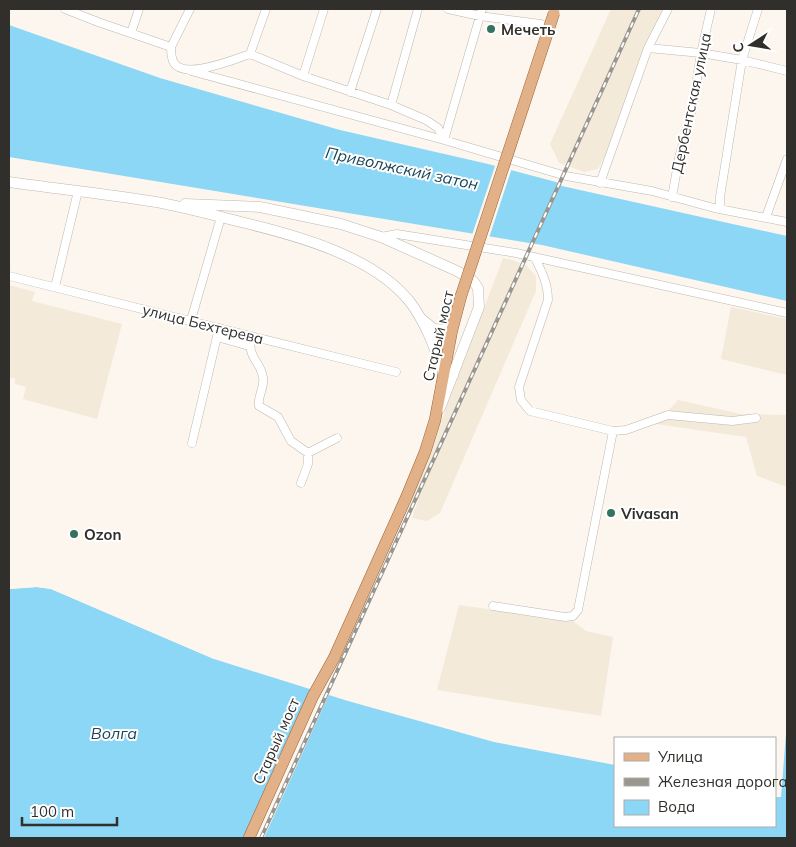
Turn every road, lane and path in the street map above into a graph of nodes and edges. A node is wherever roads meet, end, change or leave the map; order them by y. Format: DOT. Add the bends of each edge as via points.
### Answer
graph roads {
  1 [pos="65,9"];
  2 [pos="140,9"];
  3 [pos="190,9"];
  4 [pos="266,9"];
  5 [pos="324,9"];
  6 [pos="377,9"];
  7 [pos="418,9"];
  8 [pos="448,9"];
  9 [pos="668,9"];
  10 [pos="711,9"];
  11 [pos="758,9"];
  12 [pos="555,10"];
  13 [pos="76,11"];
  14 [pos="481,12"];
  15 [pos="541,24"];
  16 [pos="131,33"];
  17 [pos="171,47"];
  18 [pos="648,48"];
  19 [pos="701,53"];
  20 [pos="250,54"];
  21 [pos="742,60"];
  22 [pos="184,70"];
  23 [pos="787,71"];
  24 [pos="303,76"];
  25 [pos="350,92"];
  26 [pos="391,105"];
  27 [pos="444,140"];
  28 [pos="787,159"];
  29 [pos="9,182"];
  30 [pos="600,183"];
  31 [pos="78,191"];
  32 [pos="672,197"];
  33 [pos="157,202"];
  34 [pos="720,209"];
  35 [pos="221,217"];
  36 [pos="766,217"];
  37 [pos="787,222"];
  38 [pos="382,237"];
  39 [pos="535,258"];
  40 [pos="9,276"];
  41 [pos="55,287"];
  42 [pos="787,313"];
  43 [pos="420,318"];
  44 [pos="191,320"];
  45 [pos="219,328"];
  46 [pos="452,330"];
  47 [pos="251,336"];
  48 [pos="217,337"];
  49 [pos="249,346"];
  50 [pos="396,372"];
  51 [pos="448,375"];
  52 [pos="756,418"];
  53 [pos="613,431"];
  54 [pos="338,438"];
  55 [pos="192,443"];
  56 [pos="308,453"];
  57 [pos="301,483"];
  58 [pos="493,606"];
  59 [pos="334,658"];
  60 [pos="249,838"];
  61 [pos="255,838"];
  1 -- 13 [label="street"];
  2 -- 16 [label="street"];
  3 -- 17 [label="street"];
  4 -- 20 [label="street"];
  5 -- 24 [label="street"];
  6 -- 25 [label="street"];
  7 -- 26 [label="street"];
  8 -- 14 [label="street"];
  9 -- 18 [label="street"];
  10 -- 19 [label="street, Дербентская улица"];
  11 -- 21 [label="street"];
  12 -- 46 [label="main road, Старый мост, bridge"];
  13 -- 16 [label="street"];
  14 -- 15 [label="street" via="486,16"];
  14 -- 27 [label="street"];
  16 -- 17 [label="street"];
  17 -- 22 [label="street" via="174,63"];
  18 -- 19 [label="street"];
  18 -- 30 [label="street"];
  19 -- 21 [label="street"];
  19 -- 32 [label="street, Дербентская улица" via="693,106"];
  20 -- 22 [label="street" via="208,67"];
  20 -- 24 [label="street"];
  21 -- 23 [label="street"];
  21 -- 34 [label="street"];
  22 -- 27 [label="street"];
  24 -- 25 [label="street"];
  25 -- 26 [label="street"];
  26 -- 27 [label="street" via="432,123"];
  27 -- 30 [label="street"];
  28 -- 36 [label="street"];
  29 -- 31 [label="main road"];
  30 -- 32 [label="street"];
  31 -- 33 [label="main road"];
  31 -- 41 [label="street"];
  32 -- 34 [label="street"];
  33 -- 35 [label="main road"];
  33 -- 38 [label="main road" via="260,207 341,224"];
  34 -- 36 [label="street"];
  35 -- 43 [label="main road" via="286,232 349,257 397,288"];
  35 -- 44 [label="street"];
  36 -- 37 [label="street"];
  38 -- 39 [label="street" via="397,234"];
  38 -- 51 [label="main road" via="457,271 478,288 479,307"];
  39 -- 42 [label="street"];
  39 -- 53 [label="street" via="546,281 548,300 519,388 521,400 530,410"];
  40 -- 41 [label="street, улица Бехтерева"];
  41 -- 44 [label="street, улица Бехтерева"];
  43 -- 46 [label="main road" via="434,328"];
  43 -- 51 [label="main road"];
  44 -- 45 [label="street, улица Бехтерева"];
  45 -- 47 [label="street, улица Бехтерева"];
  45 -- 48 [label="street"];
  46 -- 51 [label="main road, Старый мост"];
  47 -- 49 [label="street"];
  47 -- 50 [label="street, улица Бехтерева"];
  48 -- 49 [label="street"];
  48 -- 55 [label="street"];
  49 -- 56 [label="street" via="263,378 259,406 278,417 291,441"];
  51 -- 59 [label="main road, Старый мост" via="425,452"];
  52 -- 53 [label="street" via="732,420 668,415 626,430"];
  53 -- 58 [label="street" via="578,610 565,618"];
  54 -- 56 [label="street"];
  56 -- 57 [label="street"];
  59 -- 60 [label="main road, Старый мост" via="313,696"];
  59 -- 61 [label="main road, Старый мост"];
}
